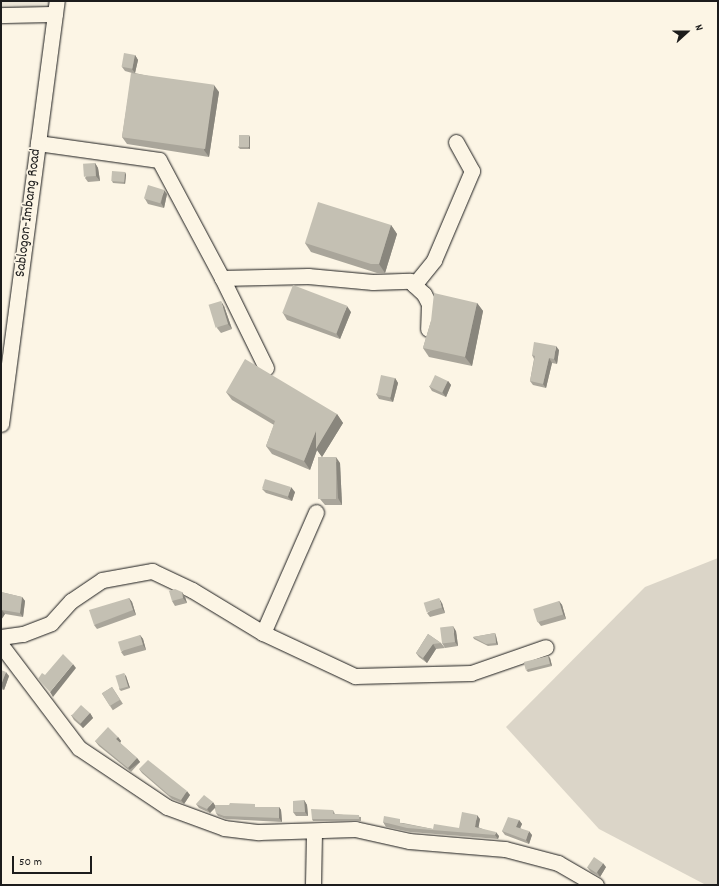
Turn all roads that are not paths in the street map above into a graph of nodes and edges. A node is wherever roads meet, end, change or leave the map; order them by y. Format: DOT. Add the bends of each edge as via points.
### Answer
graph roads {
  1 [pos="56,8"];
  2 [pos="1,15"];
  3 [pos="456,142"];
  4 [pos="38,143"];
  5 [pos="222,278"];
  6 [pos="414,284"];
  7 [pos="428,329"];
  8 [pos="266,368"];
  9 [pos="1,424"];
  10 [pos="316,512"];
  11 [pos="263,633"];
  12 [pos="1,637"];
  13 [pos="1,645"];
  14 [pos="546,647"];
  15 [pos="314,831"];
  16 [pos="313,885"];
  17 [pos="596,885"];
  1 -- 2 [label="street"];
  1 -- 4 [label="street, Sablogon-Imbang Road"];
  3 -- 6 [label="street" via="472,171 434,260"];
  4 -- 5 [label="street" via="159,160"];
  4 -- 9 [label="street, Sablogon-Imbang Road"];
  5 -- 6 [label="street" via="308,276 373,282 410,281"];
  5 -- 8 [label="street"];
  6 -- 7 [label="street" via="430,304"];
  10 -- 11 [label="street"];
  11 -- 12 [label="street" via="192,590 152,571 102,580 71,601 51,623 23,634"];
  11 -- 14 [label="street" via="355,676 471,673"];
  13 -- 15 [label="street" via="79,748 167,807 224,828 259,832"];
  15 -- 16 [label="street"];
  15 -- 17 [label="street" via="355,829 409,841 505,849 558,863"];
}
